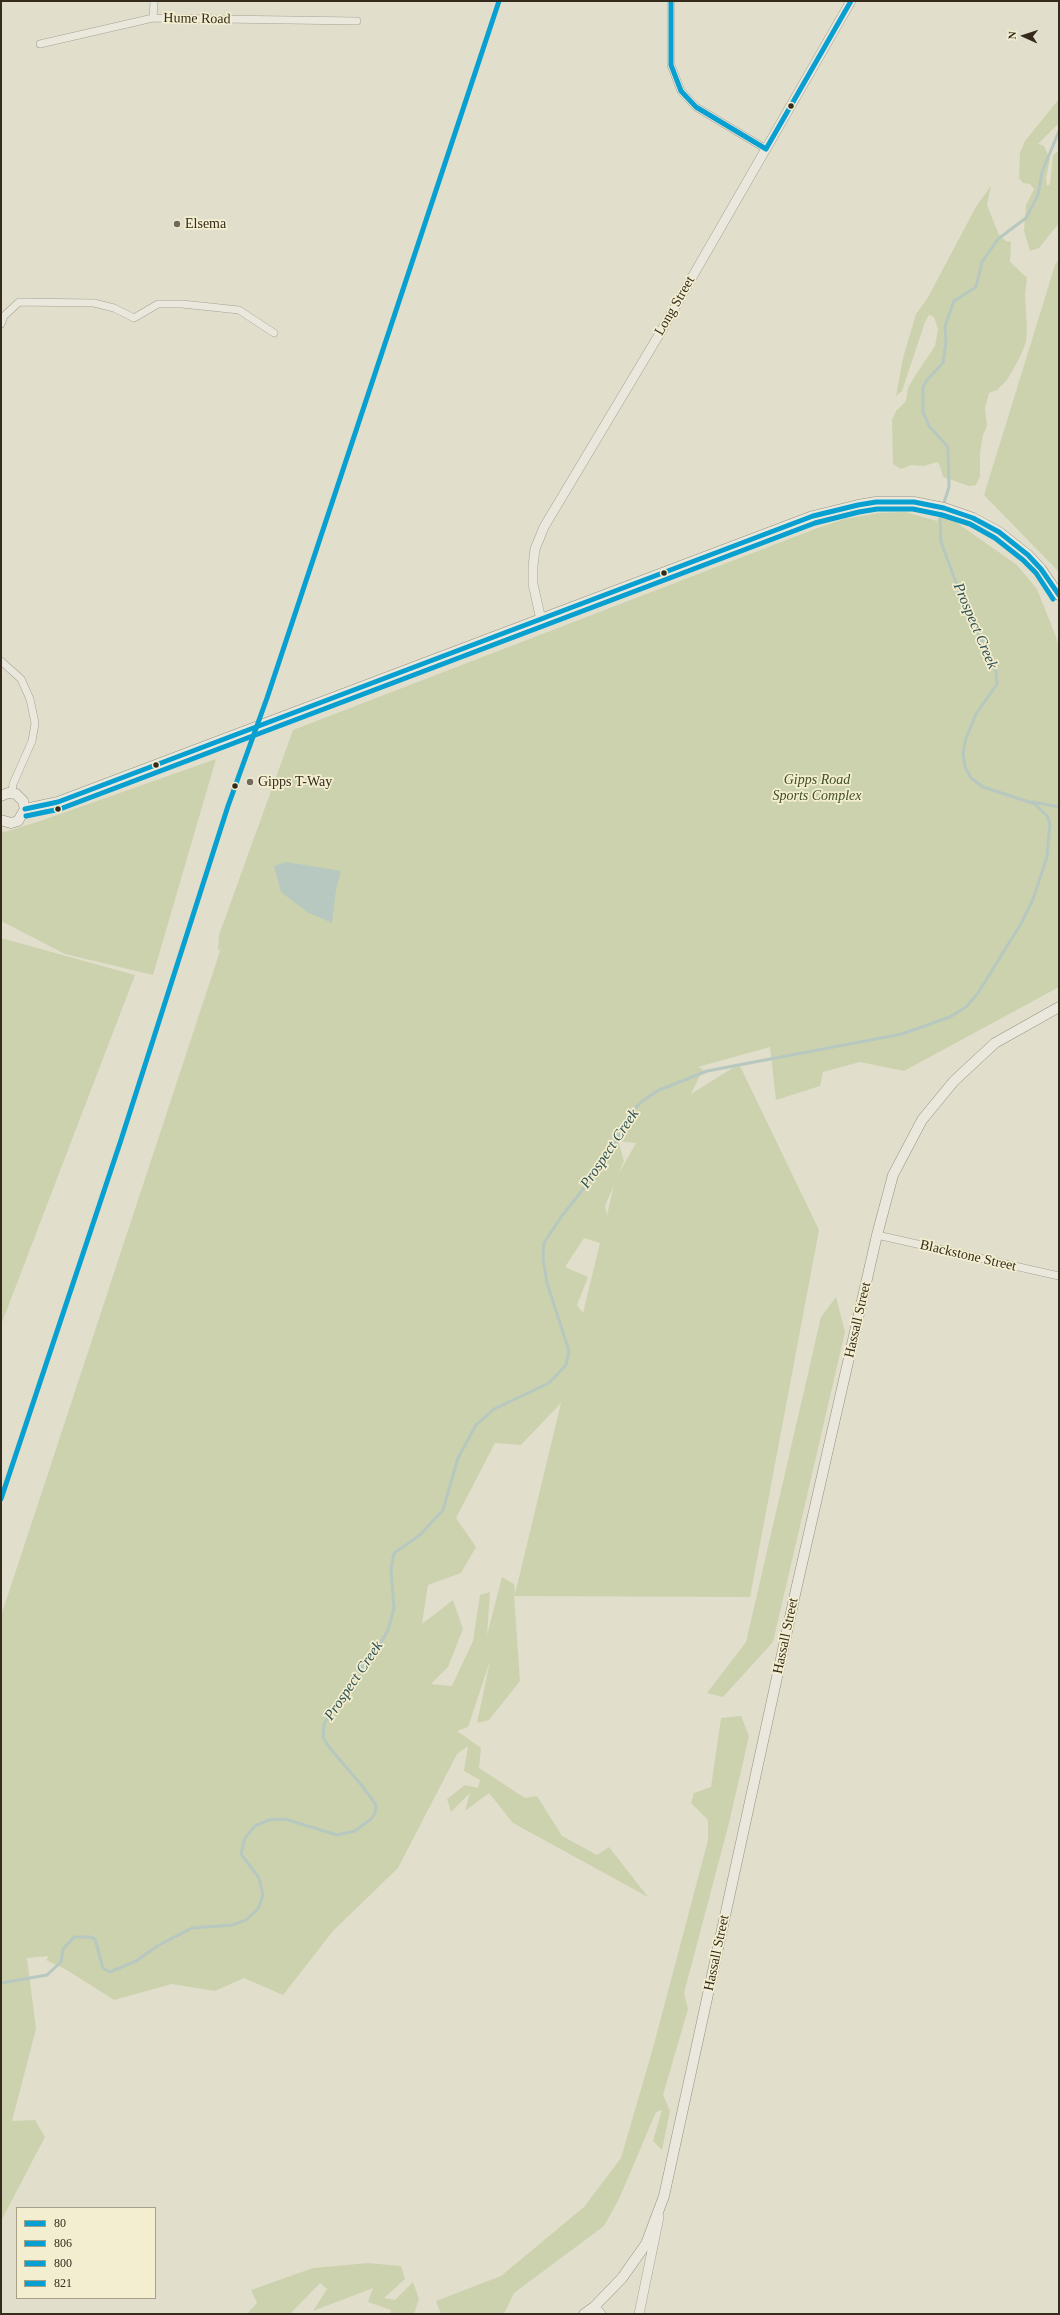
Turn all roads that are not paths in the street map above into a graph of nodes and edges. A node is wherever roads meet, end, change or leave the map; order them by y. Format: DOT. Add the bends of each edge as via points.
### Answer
graph roads {
  1 [pos="154,1"];
  2 [pos="671,1"];
  3 [pos="851,1"];
  4 [pos="154,18"];
  5 [pos="357,21"];
  6 [pos="40,44"];
  7 [pos="766,149"];
  8 [pos="1,324"];
  9 [pos="274,333"];
  10 [pos="1059,595"];
  11 [pos="541,620"];
  12 [pos="1,661"];
  13 [pos="12,793"];
  14 [pos="1,796"];
  15 [pos="25,809"];
  16 [pos="1,820"];
  17 [pos="1059,1007"];
  18 [pos="877,1235"];
  19 [pos="1059,1276"];
  20 [pos="664,2196"];
  21 [pos="597,2311"];
  22 [pos="584,2314"];
  23 [pos="640,2314"];
  1 -- 4 [label="street"];
  2 -- 7 [label="street" via="670,61 681,91 696,107"];
  3 -- 7 [label="street, Long Street"];
  4 -- 5 [label="street, Hume Road"];
  4 -- 6 [label="street, Hume Road"];
  7 -- 11 [label="street, Long Street" via="544,527 535,549 533,566 533,584"];
  8 -- 9 [label="street" via="4,316 19,302 94,303 114,308 134,318 158,304 182,304 239,310"];
  10 -- 11 [label="main road" via="1041,569 1014,542 987,525 958,512 927,504 876,502 831,511"];
  11 -- 15 [label="main road" via="58,802"];
  12 -- 13 [label="street" via="21,679 30,699 35,723 32,741 13,784"];
  13 -- 14 [label="main road"];
  13 -- 15 [label="main road" via="23,801"];
  15 -- 16 [label="main road" via="18,821 11,823"];
  17 -- 18 [label="main road, Hassall Street" via="995,1043 954,1081 922,1120 893,1175"];
  18 -- 19 [label="street, Blackstone Street"];
  18 -- 20 [label="main road, Hassall Street" via="794,1597"];
  20 -- 21 [label="main road, Hassall Street" via="646,2244"];
  20 -- 23 [label="street"];
  21 -- 22 [label="main road, Hassall Street"];
}
